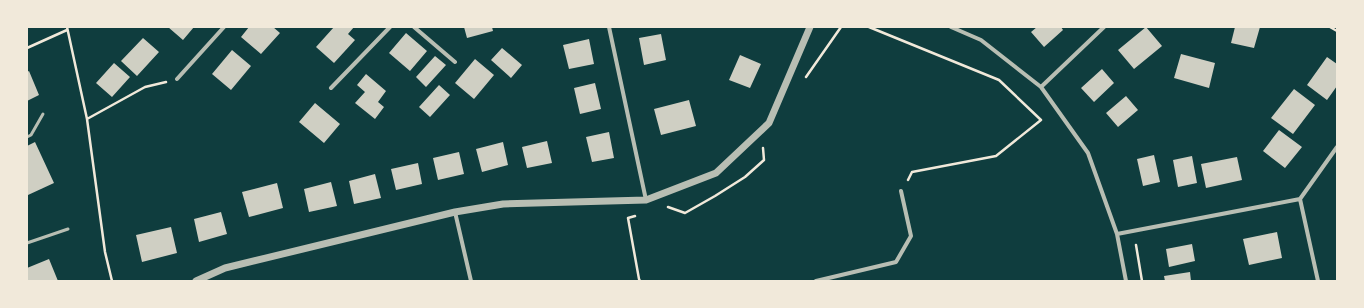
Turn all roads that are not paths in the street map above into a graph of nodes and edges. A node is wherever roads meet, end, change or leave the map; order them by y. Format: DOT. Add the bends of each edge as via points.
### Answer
graph roads {
  1 [pos="224,27"];
  2 [pos="390,27"];
  3 [pos="414,27"];
  4 [pos="609,27"];
  5 [pos="810,27"];
  6 [pos="951,27"];
  7 [pos="1104,27"];
  8 [pos="455,62"];
  9 [pos="177,79"];
  10 [pos="1041,87"];
  11 [pos="331,88"];
  12 [pos="43,114"];
  13 [pos="27,137"];
  14 [pos="1337,147"];
  15 [pos="901,191"];
  16 [pos="1300,199"];
  17 [pos="646,200"];
  18 [pos="456,212"];
  19 [pos="68,229"];
  20 [pos="1117,234"];
  21 [pos="27,243"];
  22 [pos="196,281"];
  23 [pos="471,281"];
  24 [pos="816,281"];
  25 [pos="1126,281"];
  26 [pos="1318,281"];
  1 -- 9 [label="street"];
  2 -- 11 [label="street"];
  3 -- 8 [label="street"];
  4 -- 17 [label="street"];
  5 -- 17 [label="street" via="769,124 716,173"];
  6 -- 10 [label="street" via="981,40"];
  7 -- 10 [label="street"];
  10 -- 20 [label="street" via="1088,153"];
  12 -- 13 [label="lane" via="31,135"];
  14 -- 16 [label="street"];
  15 -- 24 [label="street" via="911,236 896,262"];
  16 -- 20 [label="street"];
  16 -- 26 [label="street"];
  17 -- 18 [label="street" via="503,204"];
  18 -- 22 [label="street" via="225,268"];
  18 -- 23 [label="street"];
  19 -- 21 [label="lane"];
  20 -- 25 [label="street"];
}
